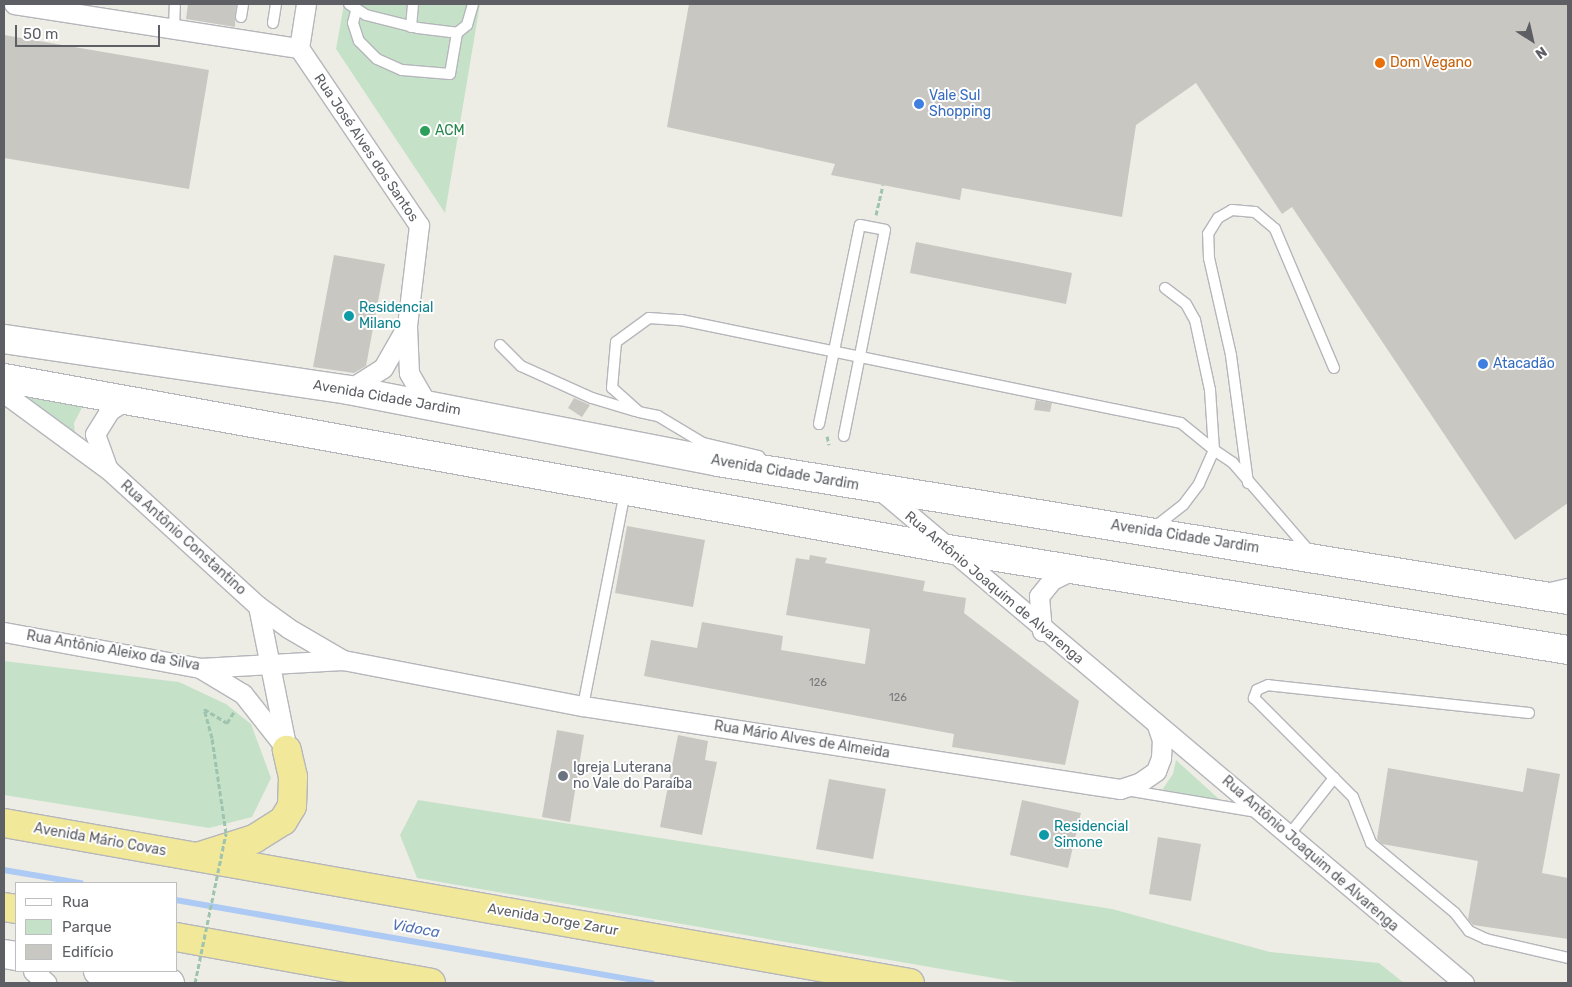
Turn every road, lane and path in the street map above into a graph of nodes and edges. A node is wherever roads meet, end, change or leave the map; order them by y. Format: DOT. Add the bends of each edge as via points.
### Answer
graph roads {
  1 [pos="14,4"];
  2 [pos="175,4"];
  3 [pos="242,4"];
  4 [pos="276,4"];
  5 [pos="306,4"];
  6 [pos="413,4"];
  7 [pos="472,4"];
  8 [pos="352,7"];
  9 [pos="241,16"];
  10 [pos="273,23"];
  11 [pos="411,26"];
  12 [pos="174,28"];
  13 [pos="457,33"];
  14 [pos="299,48"];
  15 [pos="883,185"];
  16 [pos="874,227"];
  17 [pos="1164,288"];
  18 [pos="407,326"];
  19 [pos="4,339"];
  20 [pos="500,345"];
  21 [pos="834,351"];
  22 [pos="860,356"];
  23 [pos="1334,368"];
  24 [pos="4,378"];
  25 [pos="348,390"];
  26 [pos="4,392"];
  27 [pos="128,399"];
  28 [pos="427,404"];
  29 [pos="639,412"];
  30 [pos="819,424"];
  31 [pos="844,436"];
  32 [pos="1214,450"];
  33 [pos="109,470"];
  34 [pos="1248,483"];
  35 [pos="871,488"];
  36 [pos="625,489"];
  37 [pos="1148,532"];
  38 [pos="948,549"];
  39 [pos="1314,557"];
  40 [pos="1077,569"];
  41 [pos="1568,584"];
  42 [pos="1531,593"];
  43 [pos="1568,600"];
  44 [pos="258,606"];
  45 [pos="1042,631"];
  46 [pos="4,632"];
  47 [pos="1568,650"];
  48 [pos="343,660"];
  49 [pos="269,666"];
  50 [pos="200,668"];
  51 [pos="583,706"];
  52 [pos="236,709"];
  53 [pos="1530,713"];
  54 [pos="1156,723"];
  55 [pos="287,750"];
  56 [pos="1334,778"];
  57 [pos="1120,790"];
  58 [pos="1263,813"];
  59 [pos="4,823"];
  60 [pos="1289,835"];
  61 [pos="196,857"];
  62 [pos="184,938"];
  63 [pos="1568,958"];
  64 [pos="34,972"];
  65 [pos="104,972"];
  66 [pos="47,983"];
  67 [pos="170,983"];
  68 [pos="195,983"];
  69 [pos="431,983"];
  70 [pos="910,983"];
  71 [pos="1464,983"];
  1 -- 12 [label="street"];
  2 -- 12 [label="lane"];
  3 -- 9 [label="lane"];
  4 -- 10 [label="lane"];
  5 -- 14 [label="street"];
  6 -- 11 [label="lane"];
  7 -- 13 [label="lane" via="467,25"];
  8 -- 11 [label="lane"];
  8 -- 13 [label="lane" via="359,41 377,59 402,70 452,73"];
  11 -- 13 [label="lane"];
  12 -- 14 [label="street"];
  14 -- 18 [label="street, Rua José Alves dos Santos" via="419,225"];
  15 -- 16 [label="path"];
  16 -- 21 [label="lane" via="860,225"];
  16 -- 22 [label="lane" via="886,230"];
  17 -- 32 [label="lane" via="1186,304 1195,320 1210,390"];
  18 -- 25 [label="street" via="383,368"];
  18 -- 28 [label="street" via="409,373"];
  19 -- 25 [label="main road, Avenida Cidade Jardim"];
  20 -- 29 [label="lane" via="520,366 592,398"];
  21 -- 22 [label="lane"];
  21 -- 29 [label="lane" via="759,333 649,318 616,342 611,376 612,388"];
  21 -- 30 [label="lane"];
  22 -- 31 [label="lane"];
  22 -- 32 [label="lane" via="1181,423"];
  23 -- 34 [label="lane" via="1275,229 1255,212 1232,210 1218,218 1208,234 1209,258 1231,355"];
  24 -- 27 [label="main road"];
  25 -- 28 [label="main road, Avenida Cidade Jardim"];
  26 -- 33 [label="street, Rua Antônio Constantino"];
  27 -- 33 [label="street, Rua Antônio Constantino" via="110,410 95,434"];
  27 -- 36 [label="main road"];
  28 -- 35 [label="main road, Avenida Cidade Jardim"];
  29 -- 35 [label="lane" via="673,423 703,443 812,468"];
  32 -- 34 [label="lane" via="1233,463"];
  32 -- 37 [label="lane" via="1199,484 1183,505"];
  33 -- 44 [label="street, Rua Antônio Constantino"];
  34 -- 39 [label="lane"];
  35 -- 37 [label="main road, Avenida Cidade Jardim"];
  35 -- 38 [label="street, Rua Antônio Joaquim de Alvarenga"];
  36 -- 38 [label="main road"];
  36 -- 51 [label="lane"];
  37 -- 39 [label="main road, Avenida Cidade Jardim"];
  38 -- 40 [label="main road"];
  38 -- 45 [label="street, Rua Antônio Joaquim de Alvarenga"];
  39 -- 42 [label="main road, Avenida Cidade Jardim"];
  40 -- 45 [label="street" via="1052,580 1039,596"];
  40 -- 47 [label="main road"];
  41 -- 42 [label="lane"];
  42 -- 43 [label="main road, Avenida Cidade Jardim"];
  44 -- 48 [label="street, Rua Antônio Constantino"];
  44 -- 49 [label="street, Rua Antônio Constantino"];
  45 -- 54 [label="street, Rua Antônio Joaquim de Alvarenga"];
  46 -- 50 [label="street, Rua Antônio Aleixo da Silva"];
  48 -- 49 [label="street, Rua Antônio Aleixo da Silva"];
  48 -- 51 [label="street, Rua Mário Alves de Almeida"];
  49 -- 50 [label="street, Rua Antônio Aleixo da Silva"];
  49 -- 55 [label="street, Rua Antônio Constantino"];
  50 -- 55 [label="street" via="243,694"];
  51 -- 57 [label="street, Rua Mário Alves de Almeida"];
  52 -- 68 [label="path, bridge" via="227,723 204,709 212,738 226,833"];
  53 -- 56 [label="lane" via="1268,685 1257,690 1254,698 1260,707"];
  54 -- 57 [label="street" via="1162,740 1162,758 1156,771 1139,783"];
  54 -- 58 [label="street, Rua Antônio Joaquim de Alvarenga"];
  55 -- 61 [label="highway" via="293,778 292,806 282,821 254,839"];
  56 -- 60 [label="lane"];
  56 -- 63 [label="lane" via="1353,797 1371,843 1454,913 1470,931 1486,939"];
  57 -- 58 [label="lane, Rua Mário Alves de Almeida"];
  58 -- 60 [label="street, Rua Antônio Joaquim de Alvarenga"];
  59 -- 61 [label="highway, Avenida Mário Covas"];
  60 -- 71 [label="street, Rua Antônio Joaquim de Alvarenga"];
  61 -- 70 [label="highway, Avenida Jorge Zarur"];
  62 -- 69 [label="highway"];
  64 -- 66 [label="street"];
  65 -- 67 [label="main road"];
}
